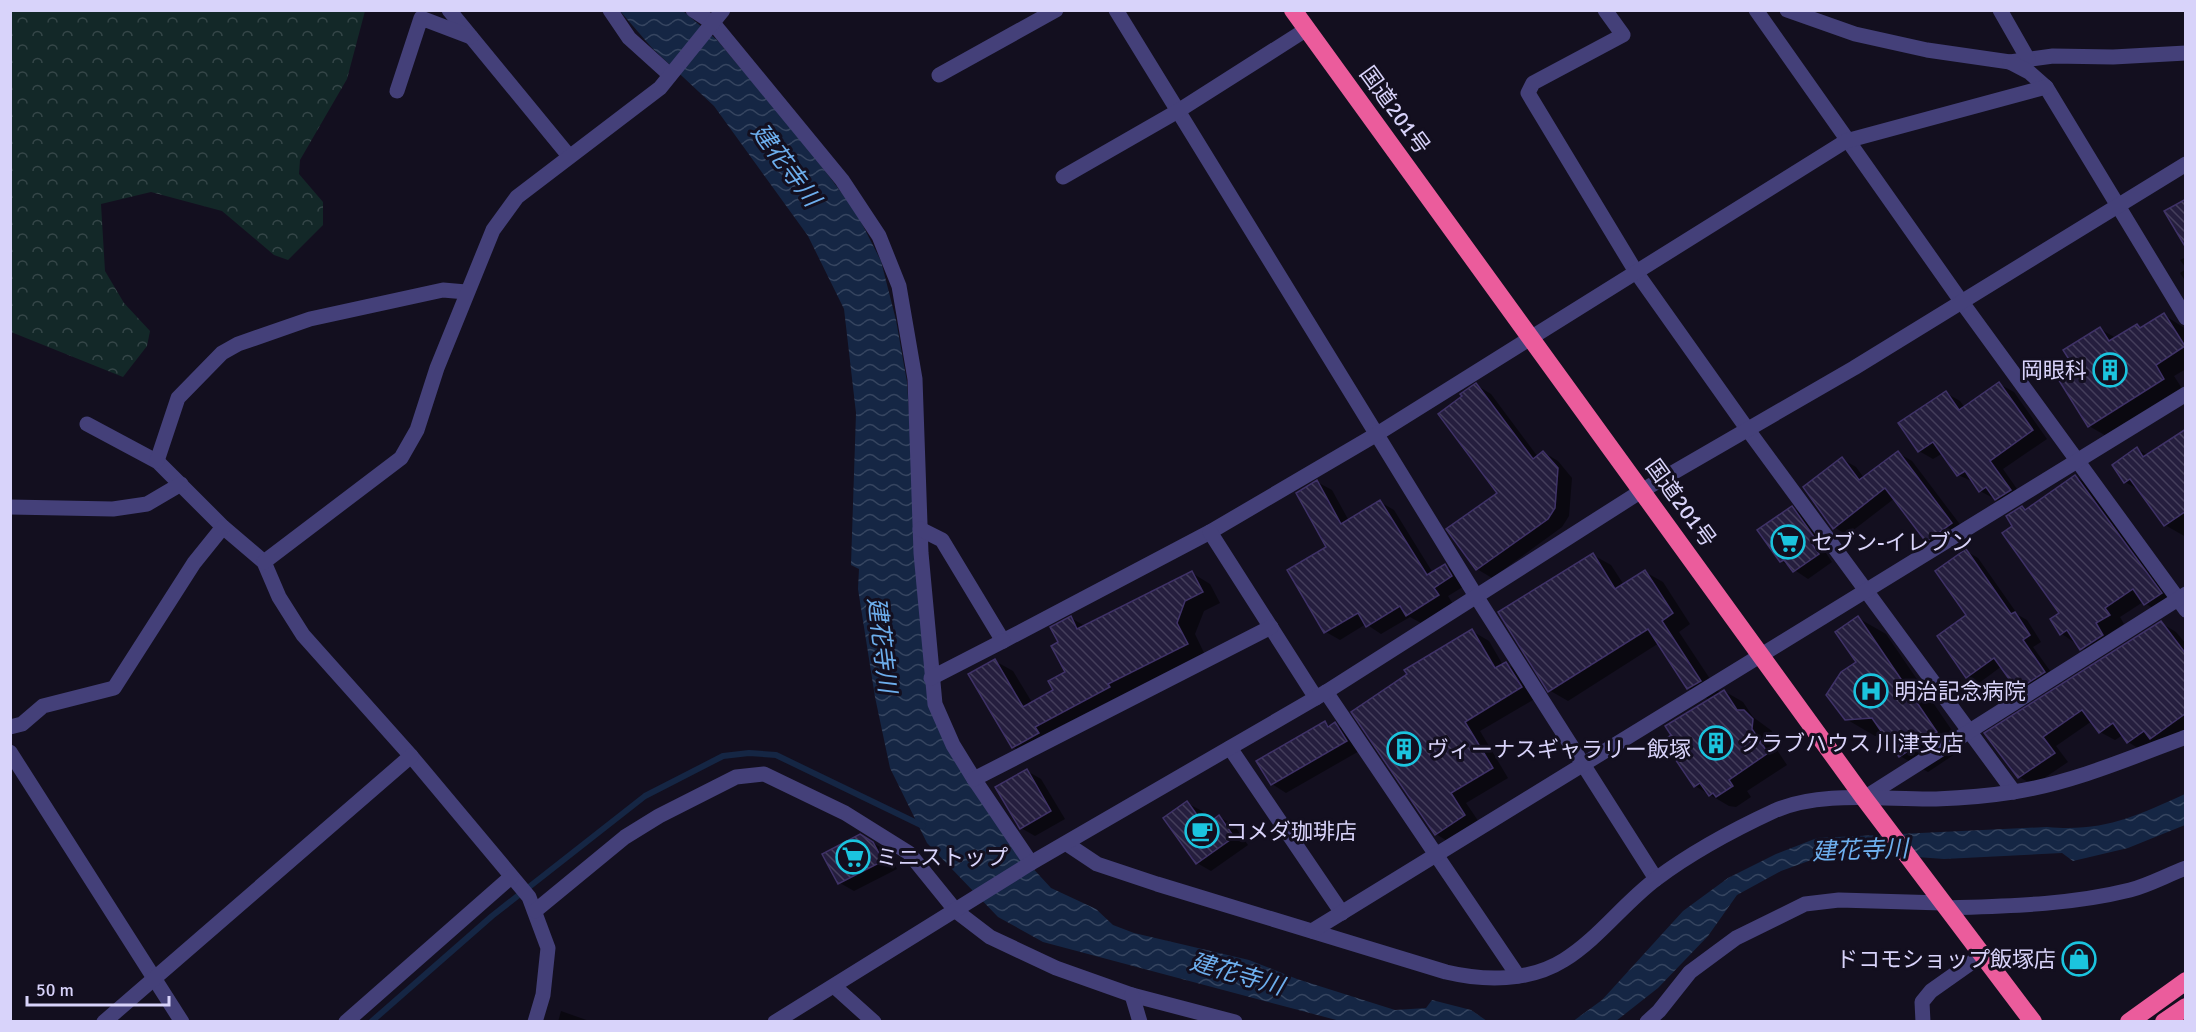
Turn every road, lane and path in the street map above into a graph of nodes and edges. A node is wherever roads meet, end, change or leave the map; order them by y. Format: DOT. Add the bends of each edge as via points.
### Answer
graph roads {
  1 [pos="449,10"];
  2 [pos="610,10"];
  3 [pos="693,10"];
  4 [pos="1056,10"];
  5 [pos="1116,10"];
  6 [pos="1293,10"];
  7 [pos="1605,10"];
  8 [pos="1756,10"];
  9 [pos="1787,10"];
  10 [pos="2000,10"];
  11 [pos="715,21"];
  12 [pos="1307,29"];
  13 [pos="471,37"];
  14 [pos="2186,52"];
  15 [pos="2028,59"];
  16 [pos="2010,62"];
  17 [pos="672,73"];
  18 [pos="939,75"];
  19 [pos="2046,87"];
  20 [pos="397,91"];
  21 [pos="1178,111"];
  22 [pos="1846,141"];
  23 [pos="569,156"];
  24 [pos="2186,164"];
  25 [pos="1063,177"];
  26 [pos="2118,204"];
  27 [pos="1636,272"];
  28 [pos="466,292"];
  29 [pos="1961,301"];
  30 [pos="2186,318"];
  31 [pos="1529,337"];
  32 [pos="2186,394"];
  33 [pos="87,424"];
  34 [pos="1748,430"];
  35 [pos="1377,434"];
  36 [pos="157,461"];
  37 [pos="2077,461"];
  38 [pos="181,484"];
  39 [pos="1643,490"];
  40 [pos="10,507"];
  41 [pos="223,527"];
  42 [pos="920,529"];
  43 [pos="1210,532"];
  44 [pos="264,562"];
  45 [pos="1866,591"];
  46 [pos="1476,596"];
  47 [pos="2183,601"];
  48 [pos="1271,627"];
  49 [pos="1002,641"];
  50 [pos="1761,656"];
  51 [pos="931,678"];
  52 [pos="1321,695"];
  53 [pos="10,727"];
  54 [pos="1968,732"];
  55 [pos="2186,737"];
  56 [pos="1230,748"];
  57 [pos="10,752"];
  58 [pos="411,756"];
  59 [pos="1583,765"];
  60 [pos="974,779"];
  61 [pos="2014,792"];
  62 [pos="1864,798"];
  63 [pos="1067,844"];
  64 [pos="1436,855"];
  65 [pos="1031,862"];
  66 [pos="2186,868"];
  67 [pos="511,877"];
  68 [pos="1656,879"];
  69 [pos="1941,900"];
  70 [pos="960,907"];
  71 [pos="536,911"];
  72 [pos="1342,912"];
  73 [pos="1312,931"];
  74 [pos="1982,955"];
  75 [pos="1518,976"];
  76 [pos="153,977"];
  77 [pos="2186,981"];
  78 [pos="835,987"];
  79 [pos="1132,995"];
  80 [pos="2186,1007"];
  81 [pos="104,1022"];
  82 [pos="182,1022"];
  83 [pos="346,1022"];
  84 [pos="535,1022"];
  85 [pos="776,1022"];
  86 [pos="874,1022"];
  87 [pos="1140,1022"];
  88 [pos="1236,1022"];
  89 [pos="1647,1022"];
  90 [pos="1923,1022"];
  91 [pos="2033,1022"];
  92 [pos="2129,1022"];
  93 [pos="2164,1022"];
  1 -- 13 [label="street"];
  2 -- 17 [label="street" via="629,38"];
  3 -- 11 [label="street"];
  4 -- 18 [label="street"];
  5 -- 21 [label="street"];
  6 -- 12 [label="highway, 国道201号"];
  7 -- 27 [label="street" via="1623,35 1533,83 1528,93"];
  8 -- 22 [label="street"];
  9 -- 16 [label="street" via="1855,34"];
  10 -- 15 [label="street"];
  11 -- 17 [label="street"];
  11 -- 42 [label="street" via="842,180 879,237 899,286 915,379"];
  12 -- 21 [label="street"];
  12 -- 31 [label="highway, 国道201号"];
  13 -- 20 [label="street" via="421,18"];
  13 -- 23 [label="street"];
  14 -- 15 [label="street"];
  15 -- 16 [label="street"];
  16 -- 19 [label="street"];
  17 -- 23 [label="street" via="614,126"];
  19 -- 22 [label="street"];
  19 -- 26 [label="street"];
  21 -- 25 [label="street"];
  21 -- 35 [label="street"];
  22 -- 27 [label="street"];
  22 -- 29 [label="street"];
  23 -- 28 [label="street" via="517,197 493,230"];
  24 -- 26 [label="street"];
  26 -- 29 [label="street"];
  26 -- 30 [label="street"];
  27 -- 31 [label="street"];
  27 -- 34 [label="street"];
  28 -- 36 [label="street" via="443,290 310,319 238,344 222,353 177,398"];
  28 -- 44 [label="street" via="417,430 401,458"];
  29 -- 34 [label="street"];
  29 -- 37 [label="street"];
  31 -- 35 [label="street"];
  31 -- 39 [label="highway, 国道201号"];
  32 -- 37 [label="street"];
  33 -- 36 [label="street"];
  34 -- 39 [label="street"];
  34 -- 45 [label="street"];
  35 -- 43 [label="street"];
  35 -- 46 [label="street"];
  36 -- 38 [label="street"];
  37 -- 45 [label="street"];
  37 -- 47 [label="street"];
  38 -- 40 [label="street" via="147,504 113,509"];
  38 -- 41 [label="street"];
  39 -- 46 [label="street"];
  39 -- 50 [label="highway, 国道201号"];
  41 -- 44 [label="street"];
  41 -- 53 [label="street" via="194,563 114,688 43,706 22,724"];
  42 -- 49 [label="street" via="942,540"];
  42 -- 51 [label="street"];
  43 -- 48 [label="street"];
  43 -- 49 [label="street"];
  44 -- 58 [label="street" via="279,597 303,635"];
  45 -- 50 [label="street"];
  45 -- 54 [label="street"];
  46 -- 52 [label="street"];
  46 -- 59 [label="street"];
  47 -- 54 [label="street"];
  48 -- 52 [label="street"];
  48 -- 60 [label="street"];
  49 -- 51 [label="street"];
  50 -- 59 [label="street"];
  50 -- 62 [label="highway, 国道201号"];
  51 -- 60 [label="street" via="935,704"];
  52 -- 56 [label="street"];
  52 -- 64 [label="street"];
  54 -- 61 [label="street"];
  54 -- 62 [label="street"];
  55 -- 61 [label="street" via="2088,774"];
  56 -- 63 [label="street"];
  56 -- 72 [label="street"];
  57 -- 76 [label="street"];
  58 -- 67 [label="street"];
  58 -- 76 [label="street"];
  59 -- 64 [label="street"];
  59 -- 68 [label="street"];
  60 -- 65 [label="street"];
  61 -- 62 [label="street" via="1937,799"];
  62 -- 68 [label="street" via="1834,797 1777,810 1716,840"];
  62 -- 69 [label="highway, 国道201号"];
  63 -- 65 [label="street"];
  63 -- 73 [label="street" via="1097,864"];
  64 -- 72 [label="street"];
  64 -- 75 [label="street"];
  65 -- 70 [label="street"];
  66 -- 69 [label="street" via="2132,889 2095,898 2043,904"];
  67 -- 71 [label="street"];
  67 -- 83 [label="street"];
  68 -- 75 [label="street" via="1564,960"];
  69 -- 74 [label="highway, 国道201号"];
  69 -- 89 [label="street" via="1805,904 1736,938 1690,972"];
  70 -- 71 [label="street" via="909,853 780,779 751,773 708,790 625,837"];
  70 -- 78 [label="street"];
  70 -- 79 [label="street" via="990,937 1056,968"];
  71 -- 84 [label="street" via="548,948 543,995"];
  72 -- 73 [label="street"];
  73 -- 75 [label="street" via="1476,979"];
  74 -- 90 [label="street" via="1931,991 1922,1002"];
  74 -- 91 [label="highway, 国道201号"];
  76 -- 81 [label="street"];
  76 -- 82 [label="street"];
  77 -- 92 [label="highway"];
  78 -- 85 [label="street"];
  78 -- 86 [label="street"];
  79 -- 87 [label="street"];
  79 -- 88 [label="street"];
  80 -- 93 [label="highway"];
}
